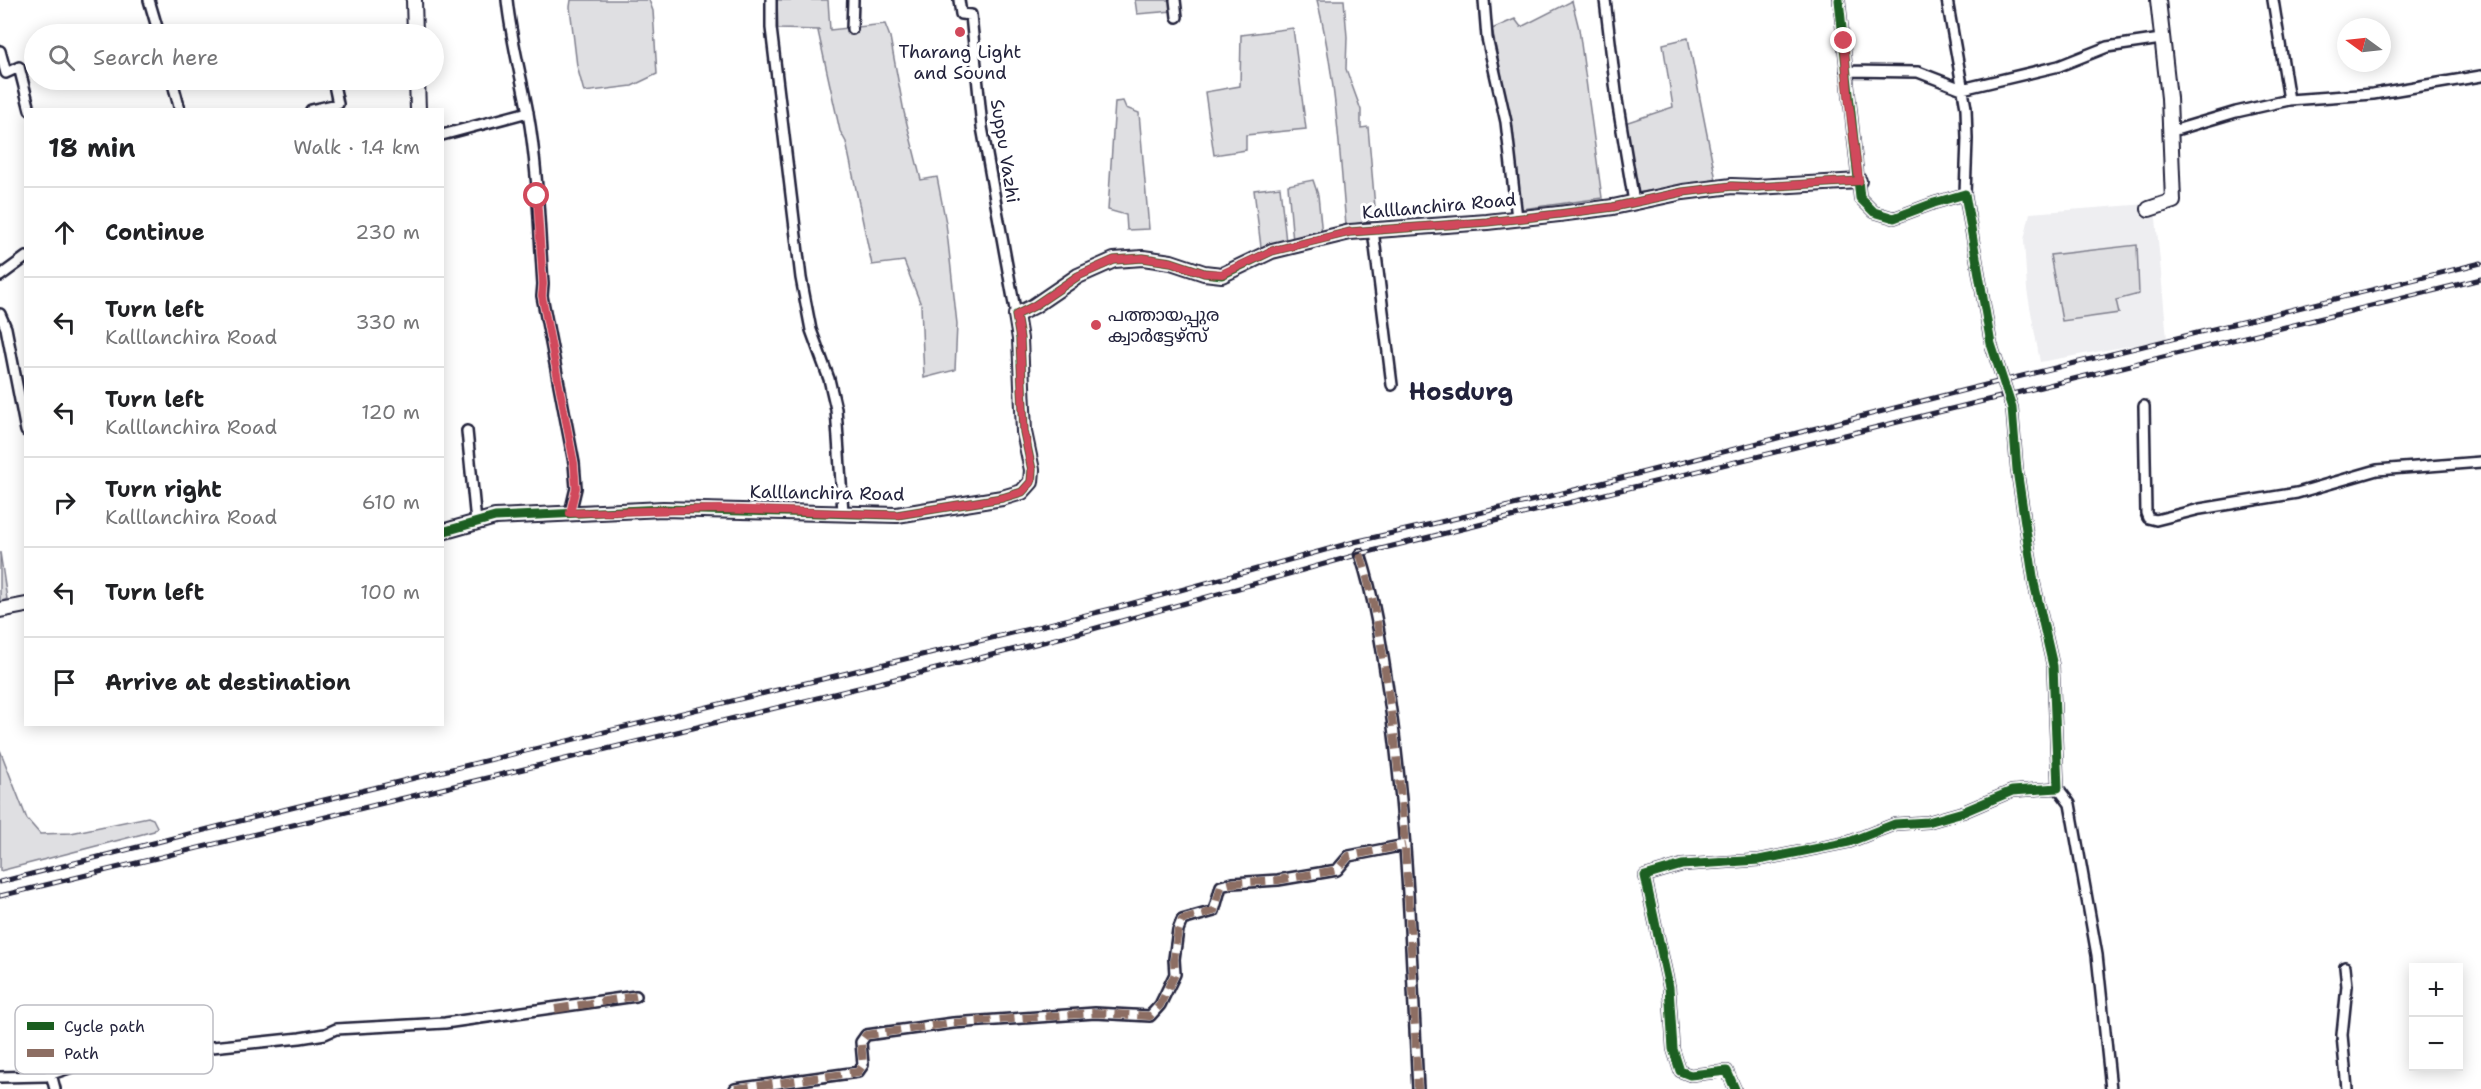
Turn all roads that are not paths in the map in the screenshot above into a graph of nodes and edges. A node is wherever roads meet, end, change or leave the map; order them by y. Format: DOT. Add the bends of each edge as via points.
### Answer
graph roads {
  1 [pos="149,0"];
  2 [pos="414,0"];
  3 [pos="507,0"];
  4 [pos="771,0"];
  5 [pos="853,0"];
  6 [pos="959,0"];
  7 [pos="1175,0"];
  8 [pos="1484,0"];
  9 [pos="1605,0"];
  10 [pos="1839,0"];
  11 [pos="1947,0"];
  12 [pos="2158,0"];
  13 [pos="2273,0"];
  14 [pos="1177,17"];
  15 [pos="156,24"];
  16 [pos="415,24"];
  17 [pos="852,28"];
  18 [pos="2161,39"];
  19 [pos="0,51"];
  20 [pos="1846,71"];
  21 [pos="2481,76"];
  22 [pos="24,87"];
  23 [pos="1962,89"];
  24 [pos="25,90"];
  25 [pos="175,90"];
  26 [pos="335,90"];
  27 [pos="417,90"];
  28 [pos="2289,100"];
  29 [pos="29,108"];
  30 [pos="179,108"];
  31 [pos="320,108"];
  32 [pos="418,108"];
  33 [pos="528,112"];
  34 [pos="2169,132"];
  35 [pos="444,134"];
  36 [pos="1859,181"];
  37 [pos="1965,194"];
  38 [pos="1634,202"];
  39 [pos="2149,209"];
  40 [pos="1517,218"];
  41 [pos="1373,230"];
  42 [pos="24,258"];
  43 [pos="0,276"];
  44 [pos="0,314"];
  45 [pos="1016,315"];
  46 [pos="1392,385"];
  47 [pos="2144,406"];
  48 [pos="24,421"];
  49 [pos="467,431"];
  50 [pos="2481,462"];
  51 [pos="843,512"];
  52 [pos="570,513"];
  53 [pos="476,522"];
  54 [pos="444,531"];
  55 [pos="1360,554"];
  56 [pos="24,605"];
  57 [pos="0,610"];
  58 [pos="2058,788"];
  59 [pos="1405,845"];
  60 [pos="2345,967"];
  61 [pos="636,996"];
  62 [pos="213,1047"];
  63 [pos="51,1074"];
  64 [pos="0,1077"];
  65 [pos="56,1089"];
  66 [pos="735,1089"];
  67 [pos="1418,1089"];
  68 [pos="1735,1089"];
  69 [pos="2111,1089"];
  70 [pos="2347,1089"];
  1 -- 15 [label="street"];
  2 -- 16 [label="street"];
  3 -- 33 [label="street"];
  4 -- 51 [label="street" via="796,252 811,330 836,409"];
  5 -- 17 [label="street"];
  6 -- 45 [label="street, Suppu Vazhi" via="961,14 971,15 982,127"];
  7 -- 14 [label="street"];
  8 -- 40 [label="street" via="1486,38 1506,122"];
  9 -- 38 [label="street"];
  10 -- 20 [label="street"];
  11 -- 23 [label="street"];
  12 -- 18 [label="street"];
  13 -- 28 [label="street"];
  18 -- 23 [label="street" via="2107,47 2059,66"];
  18 -- 34 [label="street"];
  19 -- 22 [label="street" via="6,74 19,67"];
  20 -- 23 [label="street" via="1918,72"];
  20 -- 36 [label="street"];
  21 -- 28 [label="street" via="2410,89"];
  23 -- 37 [label="street" via="1967,139"];
  24 -- 29 [label="street"];
  25 -- 30 [label="street"];
  26 -- 31 [label="street" via="338,104"];
  27 -- 32 [label="street"];
  28 -- 34 [label="street"];
  33 -- 35 [label="street"];
  33 -- 52 [label="street" via="535,161 542,296 574,463 576,488"];
  34 -- 39 [label="street" via="2173,201"];
  36 -- 37 [label="street" via="1860,198 1874,212 1894,218"];
  36 -- 38 [label="street, Kalllanchira Road" via="1732,186"];
  37 -- 58 [label="street" via="1991,345 2012,408 2032,573 2053,666"];
  38 -- 40 [label="street, Kalllanchira Road"];
  40 -- 41 [label="street, Kalllanchira Road"];
  41 -- 45 [label="street, Kalllanchira Road" via="1272,251 1222,274 1143,258 1114,260 1078,276"];
  41 -- 46 [label="street"];
  42 -- 43 [label="street"];
  44 -- 48 [label="street"];
  45 -- 51 [label="street, Kalllanchira Road" via="1031,482 1022,492 1002,498 897,515"];
  47 -- 50 [label="street" via="2146,513 2156,520 2297,493 2377,470"];
  49 -- 53 [label="street"];
  51 -- 52 [label="street, Kalllanchira Road" via="663,509"];
  52 -- 53 [label="street, Kalllanchira Road" via="495,517"];
  53 -- 54 [label="street, Kalllanchira Road"];
  55 -- 59 [label="street" via="1383,653 1400,774"];
  56 -- 57 [label="street"];
  58 -- 68 [label="street" via="2012,791 1964,812 1928,822 1894,824 1838,844 1759,860 1682,865 1645,876 1669,987 1673,1049 1680,1071 1690,1075 1727,1071"];
  58 -- 69 [label="street" via="2070,804 2097,955"];
  59 -- 66 [label="street" via="1348,856 1337,870 1221,886 1214,911 1182,920 1175,974 1150,1016 1095,1013 953,1023 866,1035 861,1042 863,1065 858,1072"];
  59 -- 67 [label="street"];
  60 -- 70 [label="street" via="2342,1035"];
  61 -- 62 [label="street" via="445,1023 336,1029 300,1038"];
  63 -- 64 [label="street"];
  63 -- 65 [label="street"];
}
